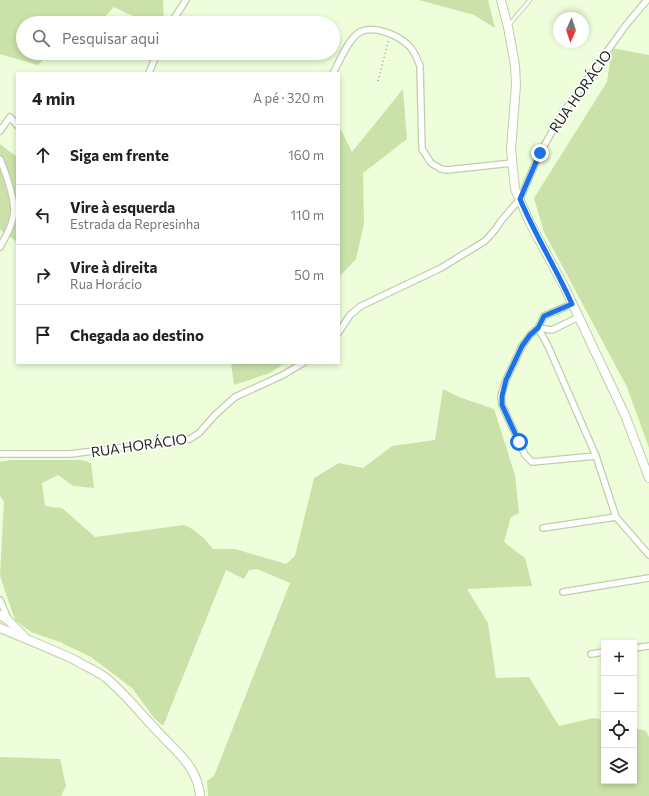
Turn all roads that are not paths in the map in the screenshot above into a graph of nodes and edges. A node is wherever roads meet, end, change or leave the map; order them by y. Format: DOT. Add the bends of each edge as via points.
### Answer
graph roads {
  1 [pos="186,0"];
  2 [pos="501,0"];
  3 [pos="530,0"];
  4 [pos="647,0"];
  5 [pos="174,16"];
  6 [pos="508,27"];
  7 [pos="154,60"];
  8 [pos="149,72"];
  9 [pos="334,72"];
  10 [pos="16,124"];
  11 [pos="0,130"];
  12 [pos="0,158"];
  13 [pos="512,163"];
  14 [pos="520,199"];
  15 [pos="0,247"];
  16 [pos="572,304"];
  17 [pos="579,317"];
  18 [pos="538,328"];
  19 [pos="340,330"];
  20 [pos="301,364"];
  21 [pos="0,454"];
  22 [pos="596,456"];
  23 [pos="649,478"];
  24 [pos="616,517"];
  25 [pos="544,528"];
  26 [pos="649,555"];
  27 [pos="649,578"];
  28 [pos="562,592"];
  29 [pos="0,600"];
  30 [pos="0,615"];
  31 [pos="8,620"];
  32 [pos="0,628"];
  33 [pos="26,638"];
  34 [pos="649,646"];
  35 [pos="637,648"];
  36 [pos="601,652"];
  37 [pos="591,654"];
  38 [pos="200,796"];
  1 -- 5 [label="street"];
  2 -- 6 [label="street"];
  3 -- 6 [label="lane"];
  4 -- 14 [label="street, RUA HORÁCIO" via="562,114 540,153"];
  6 -- 13 [label="street" via="516,85"];
  7 -- 8 [label="street"];
  9 -- 13 [label="street" via="346,48 359,33 368,29 391,34 408,45 416,54 420,66 422,149 431,163 447,170"];
  10 -- 11 [label="street" via="10,117"];
  12 -- 15 [label="street" via="14,210 11,224"];
  13 -- 14 [label="street" via="515,188"];
  14 -- 16 [label="street"];
  14 -- 19 [label="street, RUA HORÁCIO" via="485,241 441,268 361,306 350,315"];
  16 -- 17 [label="street"];
  16 -- 18 [label="street" via="544,316"];
  17 -- 18 [label="street" via="552,330"];
  17 -- 23 [label="street" via="625,415"];
  18 -- 22 [label="street"];
  18 -- 22 [label="street" via="522,346 506,380 502,405 525,455 532,462"];
  20 -- 21 [label="street, RUA HORÁCIO" via="235,397 190,439 70,454"];
  22 -- 24 [label="street"];
  24 -- 25 [label="street"];
  24 -- 26 [label="street"];
  27 -- 28 [label="street"];
  29 -- 31 [label="street"];
  30 -- 31 [label="street"];
  31 -- 33 [label="street"];
  32 -- 33 [label="street"];
  33 -- 38 [label="street" via="87,666 117,687 185,761 196,776"];
  34 -- 35 [label="street"];
  36 -- 37 [label="street"];
}
